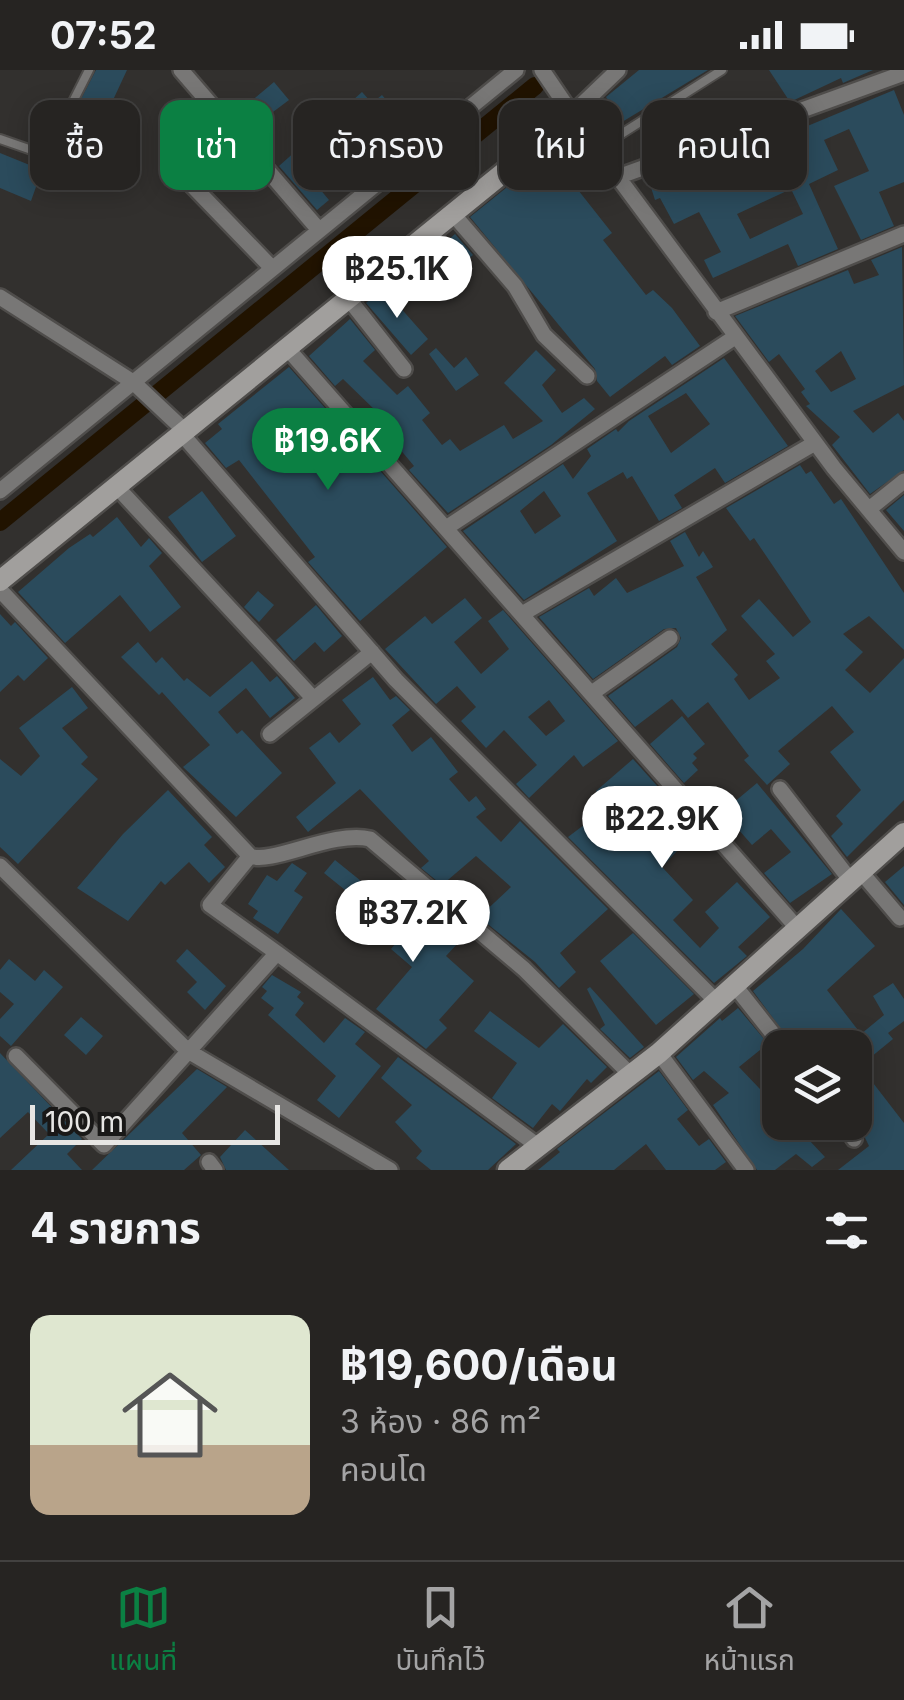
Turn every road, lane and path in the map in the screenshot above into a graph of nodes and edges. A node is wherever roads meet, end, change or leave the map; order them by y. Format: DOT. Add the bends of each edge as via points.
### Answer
graph roads {
  1 [pos="89,70"];
  2 [pos="181,70"];
  3 [pos="516,70"];
  4 [pos="542,70"];
  5 [pos="618,70"];
  6 [pos="722,70"];
  7 [pos="904,73"];
  8 [pos="562,100"];
  9 [pos="593,100"];
  10 [pos="622,133"];
  11 [pos="0,139"];
  12 [pos="622,175"];
  13 [pos="499,176"];
  14 [pos="622,187"];
  15 [pos="197,190"];
  16 [pos="453,214"];
  17 [pos="319,230"];
  18 [pos="904,234"];
  19 [pos="272,268"];
  20 [pos="0,297"];
  21 [pos="348,298"];
  22 [pos="716,312"];
  23 [pos="735,338"];
  24 [pos="287,348"];
  25 [pos="404,369"];
  26 [pos="588,376"];
  27 [pos="132,382"];
  28 [pos="182,432"];
  29 [pos="815,443"];
  30 [pos="904,481"];
  31 [pos="116,486"];
  32 [pos="0,491"];
  33 [pos="869,509"];
  34 [pos="446,528"];
  35 [pos="904,552"];
  36 [pos="0,581"];
  37 [pos="0,590"];
  38 [pos="522,614"];
  39 [pos="670,638"];
  40 [pos="372,652"];
  41 [pos="592,694"];
  42 [pos="312,697"];
  43 [pos="270,734"];
  44 [pos="780,789"];
  45 [pos="904,833"];
  46 [pos="250,856"];
  47 [pos="0,866"];
  48 [pos="856,877"];
  49 [pos="900,918"];
  50 [pos="799,930"];
  51 [pos="277,954"];
  52 [pos="736,986"];
  53 [pos="717,1002"];
  54 [pos="770,1030"];
  55 [pos="188,1051"];
  56 [pos="659,1053"];
  57 [pos="16,1056"];
  58 [pos="630,1074"];
  59 [pos="538,1146"];
  60 [pos="390,1170"];
  61 [pos="508,1170"];
  62 [pos="746,1170"];
  1 -- 11 [label="lane" via="46,155"];
  2 -- 17 [label="street"];
  3 -- 17 [label="street"];
  4 -- 8 [label="street"];
  5 -- 9 [label="street"];
  6 -- 10 [label="lane"];
  7 -- 12 [label="street"];
  13 -- 16 [label="street"];
  14 -- 22 [label="street"];
  15 -- 19 [label="street"];
  16 -- 21 [label="street"];
  16 -- 26 [label="street" via="515,286 544,335"];
  17 -- 19 [label="street"];
  18 -- 22 [label="street"];
  19 -- 27 [label="street"];
  20 -- 27 [label="street"];
  21 -- 24 [label="street"];
  21 -- 25 [label="street"];
  22 -- 23 [label="street"];
  23 -- 29 [label="street"];
  23 -- 34 [label="street"];
  24 -- 28 [label="street"];
  24 -- 34 [label="street"];
  27 -- 28 [label="street"];
  27 -- 32 [label="street"];
  28 -- 31 [label="street"];
  28 -- 40 [label="street"];
  29 -- 33 [label="street"];
  29 -- 38 [label="street"];
  30 -- 33 [label="street"];
  31 -- 36 [label="street"];
  31 -- 42 [label="street"];
  33 -- 35 [label="street"];
  34 -- 38 [label="street"];
  37 -- 46 [label="street"];
  38 -- 41 [label="street"];
  39 -- 41 [label="street"];
  40 -- 42 [label="street"];
  40 -- 53 [label="street"];
  41 -- 50 [label="street"];
  42 -- 43 [label="street"];
  44 -- 48 [label="street"];
  45 -- 48 [label="street"];
  46 -- 51 [label="street" via="210,905"];
  46 -- 58 [label="street" via="370,839 524,970"];
  47 -- 55 [label="street"];
  48 -- 49 [label="street"];
  48 -- 50 [label="street"];
  50 -- 52 [label="street"];
  51 -- 55 [label="street"];
  51 -- 59 [label="street"];
  52 -- 53 [label="street"];
  52 -- 54 [label="street"];
  53 -- 56 [label="street"];
  55 -- 57 [label="street" via="104,1145"];
  55 -- 60 [label="street"];
  56 -- 58 [label="street"];
  56 -- 62 [label="street"];
  58 -- 59 [label="street"];
  59 -- 61 [label="street"];
}
